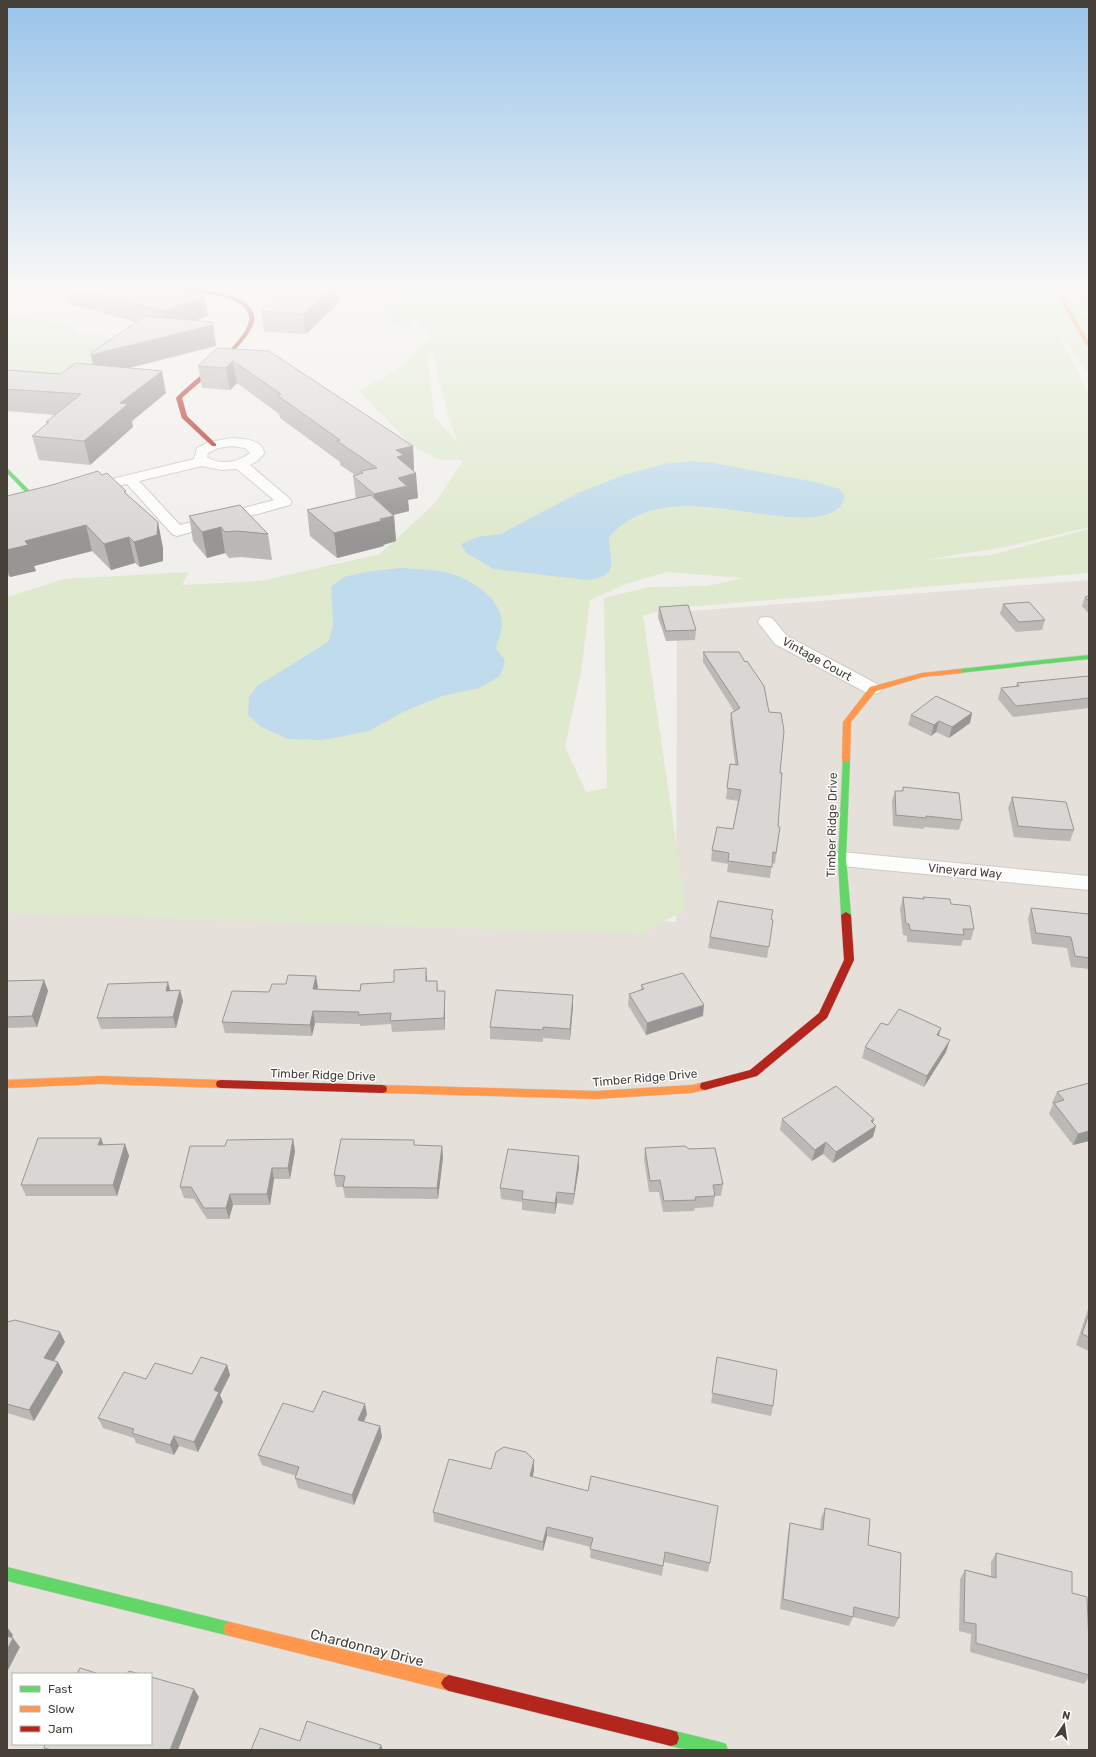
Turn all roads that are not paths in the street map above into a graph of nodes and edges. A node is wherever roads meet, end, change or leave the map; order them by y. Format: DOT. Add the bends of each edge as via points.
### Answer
graph roads {
  1 [pos="209,370"];
  2 [pos="214,445"];
  3 [pos="204,461"];
  4 [pos="240,464"];
  5 [pos="7,470"];
  6 [pos="130,479"];
  7 [pos="100,485"];
  8 [pos="50,497"];
  9 [pos="36,500"];
  10 [pos="22,504"];
  11 [pos="766,622"];
  12 [pos="1089,657"];
  13 [pos="873,689"];
  14 [pos="842,859"];
  15 [pos="1089,883"];
  16 [pos="7,1084"];
  17 [pos="7,1574"];
  18 [pos="720,1750"];
  1 -- 2 [label="street" via="179,398 184,417"];
  2 -- 3 [label="street" via="202,451 200,458"];
  2 -- 4 [label="street" via="241,443 257,450 257,454"];
  3 -- 4 [label="street" via="215,465"];
  3 -- 6 [label="street"];
  4 -- 6 [label="street" via="285,502 177,531"];
  5 -- 9 [label="street"];
  6 -- 7 [label="street"];
  8 -- 9 [label="street"];
  9 -- 10 [label="street"];
  11 -- 13 [label="street, Vintage Court" via="780,640"];
  12 -- 13 [label="street" via="922,675"];
  13 -- 14 [label="street, Timber Ridge Drive" via="847,722"];
  14 -- 15 [label="street, Vineyard Way"];
  14 -- 16 [label="street, Timber Ridge Drive" via="849,960 823,1015 753,1073 692,1089 596,1095 100,1080"];
  17 -- 18 [label="street, Chardonnay Drive"];
}
